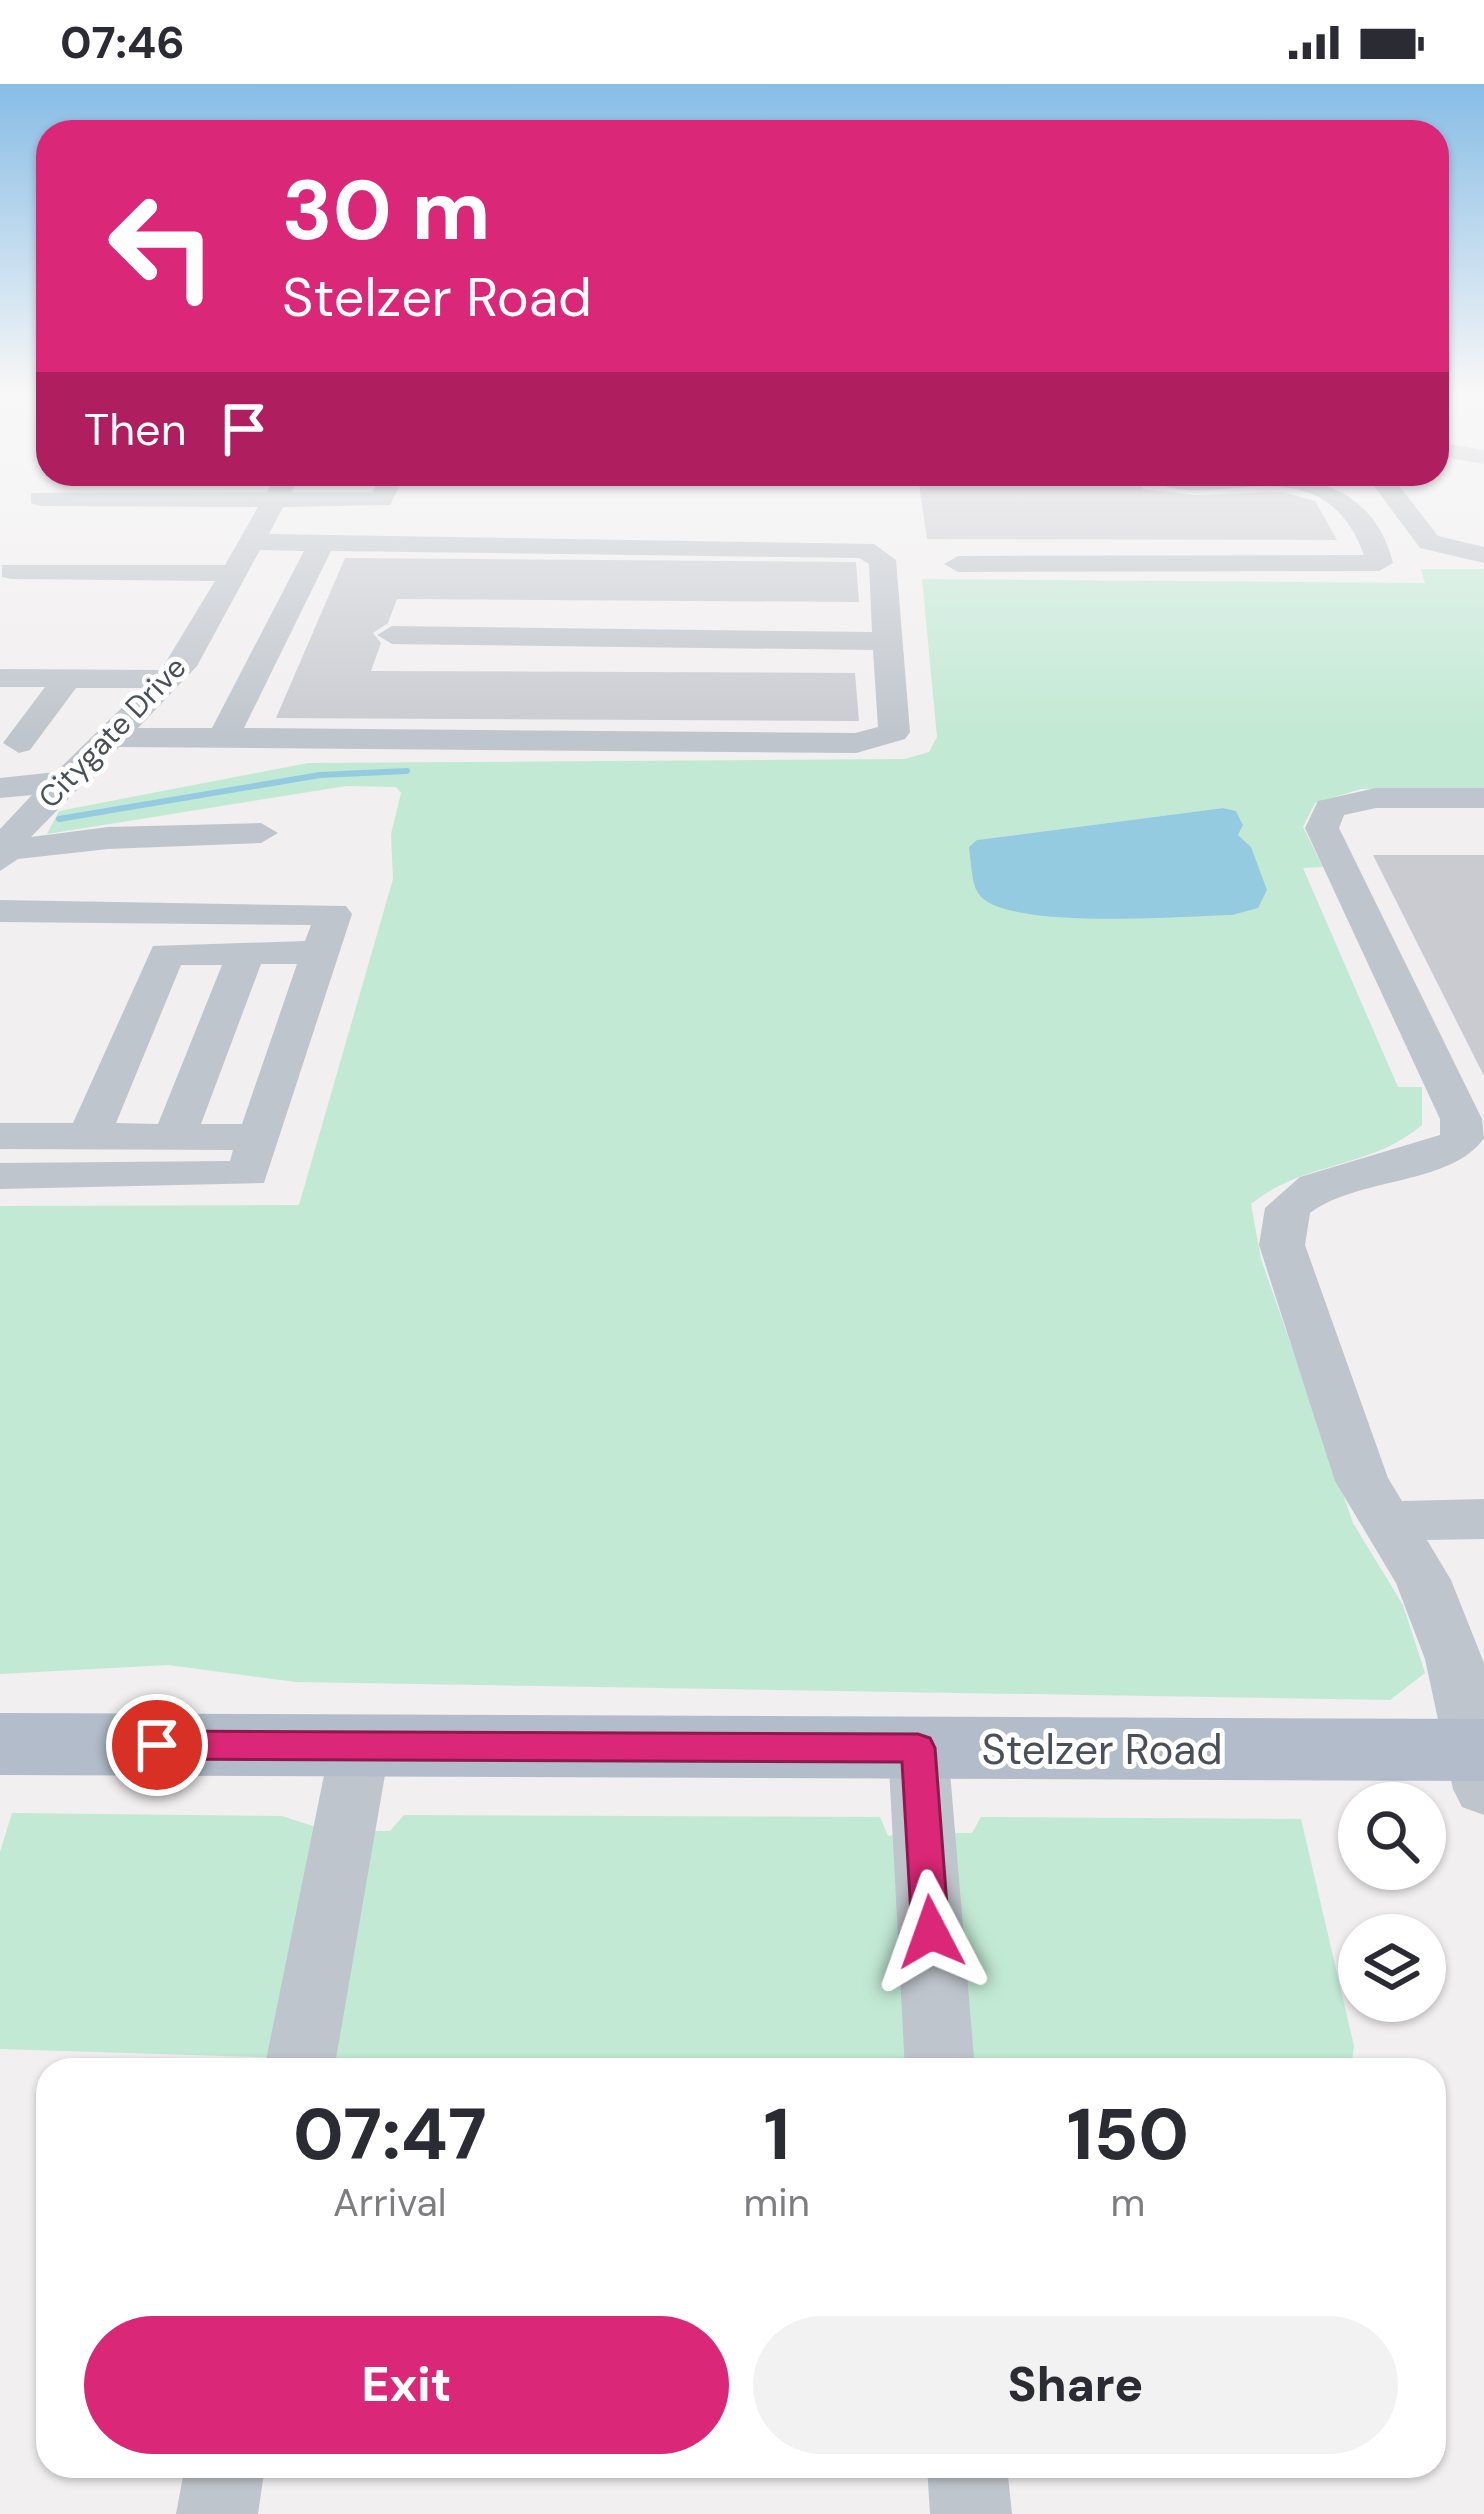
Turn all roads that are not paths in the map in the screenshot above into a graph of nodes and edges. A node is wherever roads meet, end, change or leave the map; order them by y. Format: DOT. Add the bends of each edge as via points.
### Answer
graph roads {
  1 [pos="270,508"];
  2 [pos="1351,508"];
  3 [pos="1403,508"];
  4 [pos="251,542"];
  5 [pos="320,546"];
  6 [pos="1484,555"];
  7 [pos="958,564"];
  8 [pos="11,571"];
  9 [pos="234,574"];
  10 [pos="392,635"];
  11 [pos="888,641"];
  12 [pos="0,678"];
  13 [pos="68,678"];
  14 [pos="169,679"];
  15 [pos="112,736"];
  16 [pos="223,740"];
  17 [pos="19,743"];
  18 [pos="67,781"];
  19 [pos="0,788"];
  20 [pos="1484,799"];
  21 [pos="261,832"];
  22 [pos="3,855"];
  23 [pos="0,911"];
  24 [pos="320,952"];
  25 [pos="246,953"];
  26 [pos="0,1136"];
  27 [pos="89,1136"];
  28 [pos="176,1136"];
  29 [pos="259,1137"];
  30 [pos="0,1176"];
  31 [pos="1484,1519"];
  32 [pos="1382,1521"];
  33 [pos="0,1744"];
  34 [pos="360,1746"];
  35 [pos="918,1748"];
  36 [pos="1480,1763"];
  37 [pos="301,2058"];
  38 [pos="939,2058"];
  39 [pos="223,2478"];
  40 [pos="968,2478"];
  41 [pos="217,2514"];
  42 [pos="971,2514"];
  1 -- 4 [label="street, Citygate Drive"];
  2 -- 7 [label="street" via="1378,563"];
  3 -- 6 [label="street" via="1429,542"];
  4 -- 5 [label="street"];
  4 -- 9 [label="street, Citygate Drive"];
  5 -- 11 [label="street" via="864,550 882,560"];
  5 -- 16 [label="street"];
  8 -- 9 [label="street"];
  9 -- 14 [label="street, Citygate Drive"];
  10 -- 11 [label="street"];
  11 -- 16 [label="street" via="896,723 872,741"];
  12 -- 13 [label="street"];
  13 -- 14 [label="street"];
  13 -- 17 [label="street"];
  14 -- 15 [label="street, Citygate Drive"];
  15 -- 16 [label="street"];
  15 -- 18 [label="street, Citygate Drive"];
  18 -- 19 [label="street"];
  18 -- 22 [label="street, Citygate Drive" via="18,828"];
  20 -- 32 [label="street" via="1376,798 1330,808 1322,827 1461,1119 1462,1138 1450,1150 1316,1186 1288,1208 1282,1245"];
  21 -- 22 [label="street" via="108,838"];
  23 -- 24 [label="street" via="333,914"];
  24 -- 25 [label="street"];
  24 -- 29 [label="street"];
  25 -- 27 [label="street" via="167,954"];
  25 -- 28 [label="street"];
  26 -- 27 [label="street"];
  27 -- 28 [label="street"];
  28 -- 29 [label="street"];
  29 -- 30 [label="street" via="248,1174"];
  31 -- 32 [label="street"];
  32 -- 36 [label="street" via="1423,1580 1454,1659"];
  33 -- 34 [label="main road, Stelzer Road"];
  34 -- 35 [label="main road, Stelzer Road"];
  34 -- 37 [label="street"];
  35 -- 36 [label="main road, Stelzer Road"];
  35 -- 38 [label="street"];
  39 -- 41 [label="street"];
  40 -- 42 [label="street"];
}
